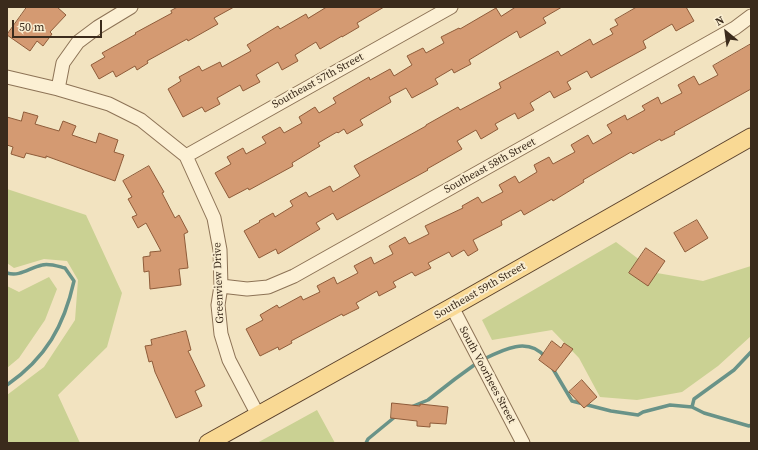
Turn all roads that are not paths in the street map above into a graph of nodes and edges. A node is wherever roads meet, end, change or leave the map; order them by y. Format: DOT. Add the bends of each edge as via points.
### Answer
graph roads {
  1 [pos="131,7"];
  2 [pos="450,7"];
  3 [pos="751,16"];
  4 [pos="7,77"];
  5 [pos="58,89"];
  6 [pos="751,137"];
  7 [pos="186,156"];
  8 [pos="221,286"];
  9 [pos="452,307"];
  10 [pos="258,415"];
  11 [pos="208,443"];
  12 [pos="523,443"];
  1 -- 5 [label="street" via="78,42 63,63"];
  2 -- 7 [label="street, Southeast 57th Street"];
  3 -- 8 [label="street, Southeast 58th Street" via="735,28 294,276 268,287 247,289"];
  4 -- 5 [label="street, Greenview Drive"];
  5 -- 7 [label="street, Greenview Drive" via="109,104 142,120"];
  6 -- 9 [label="main road, Southeast 59th Street"];
  7 -- 8 [label="street, Greenview Drive" via="214,218 220,250"];
  8 -- 10 [label="street, Greenview Drive" via="218,305 229,360"];
  9 -- 10 [label="main road, Southeast 59th Street"];
  9 -- 12 [label="street, South Voorhees Street"];
  10 -- 11 [label="main road, Southeast 59th Street"];
}
